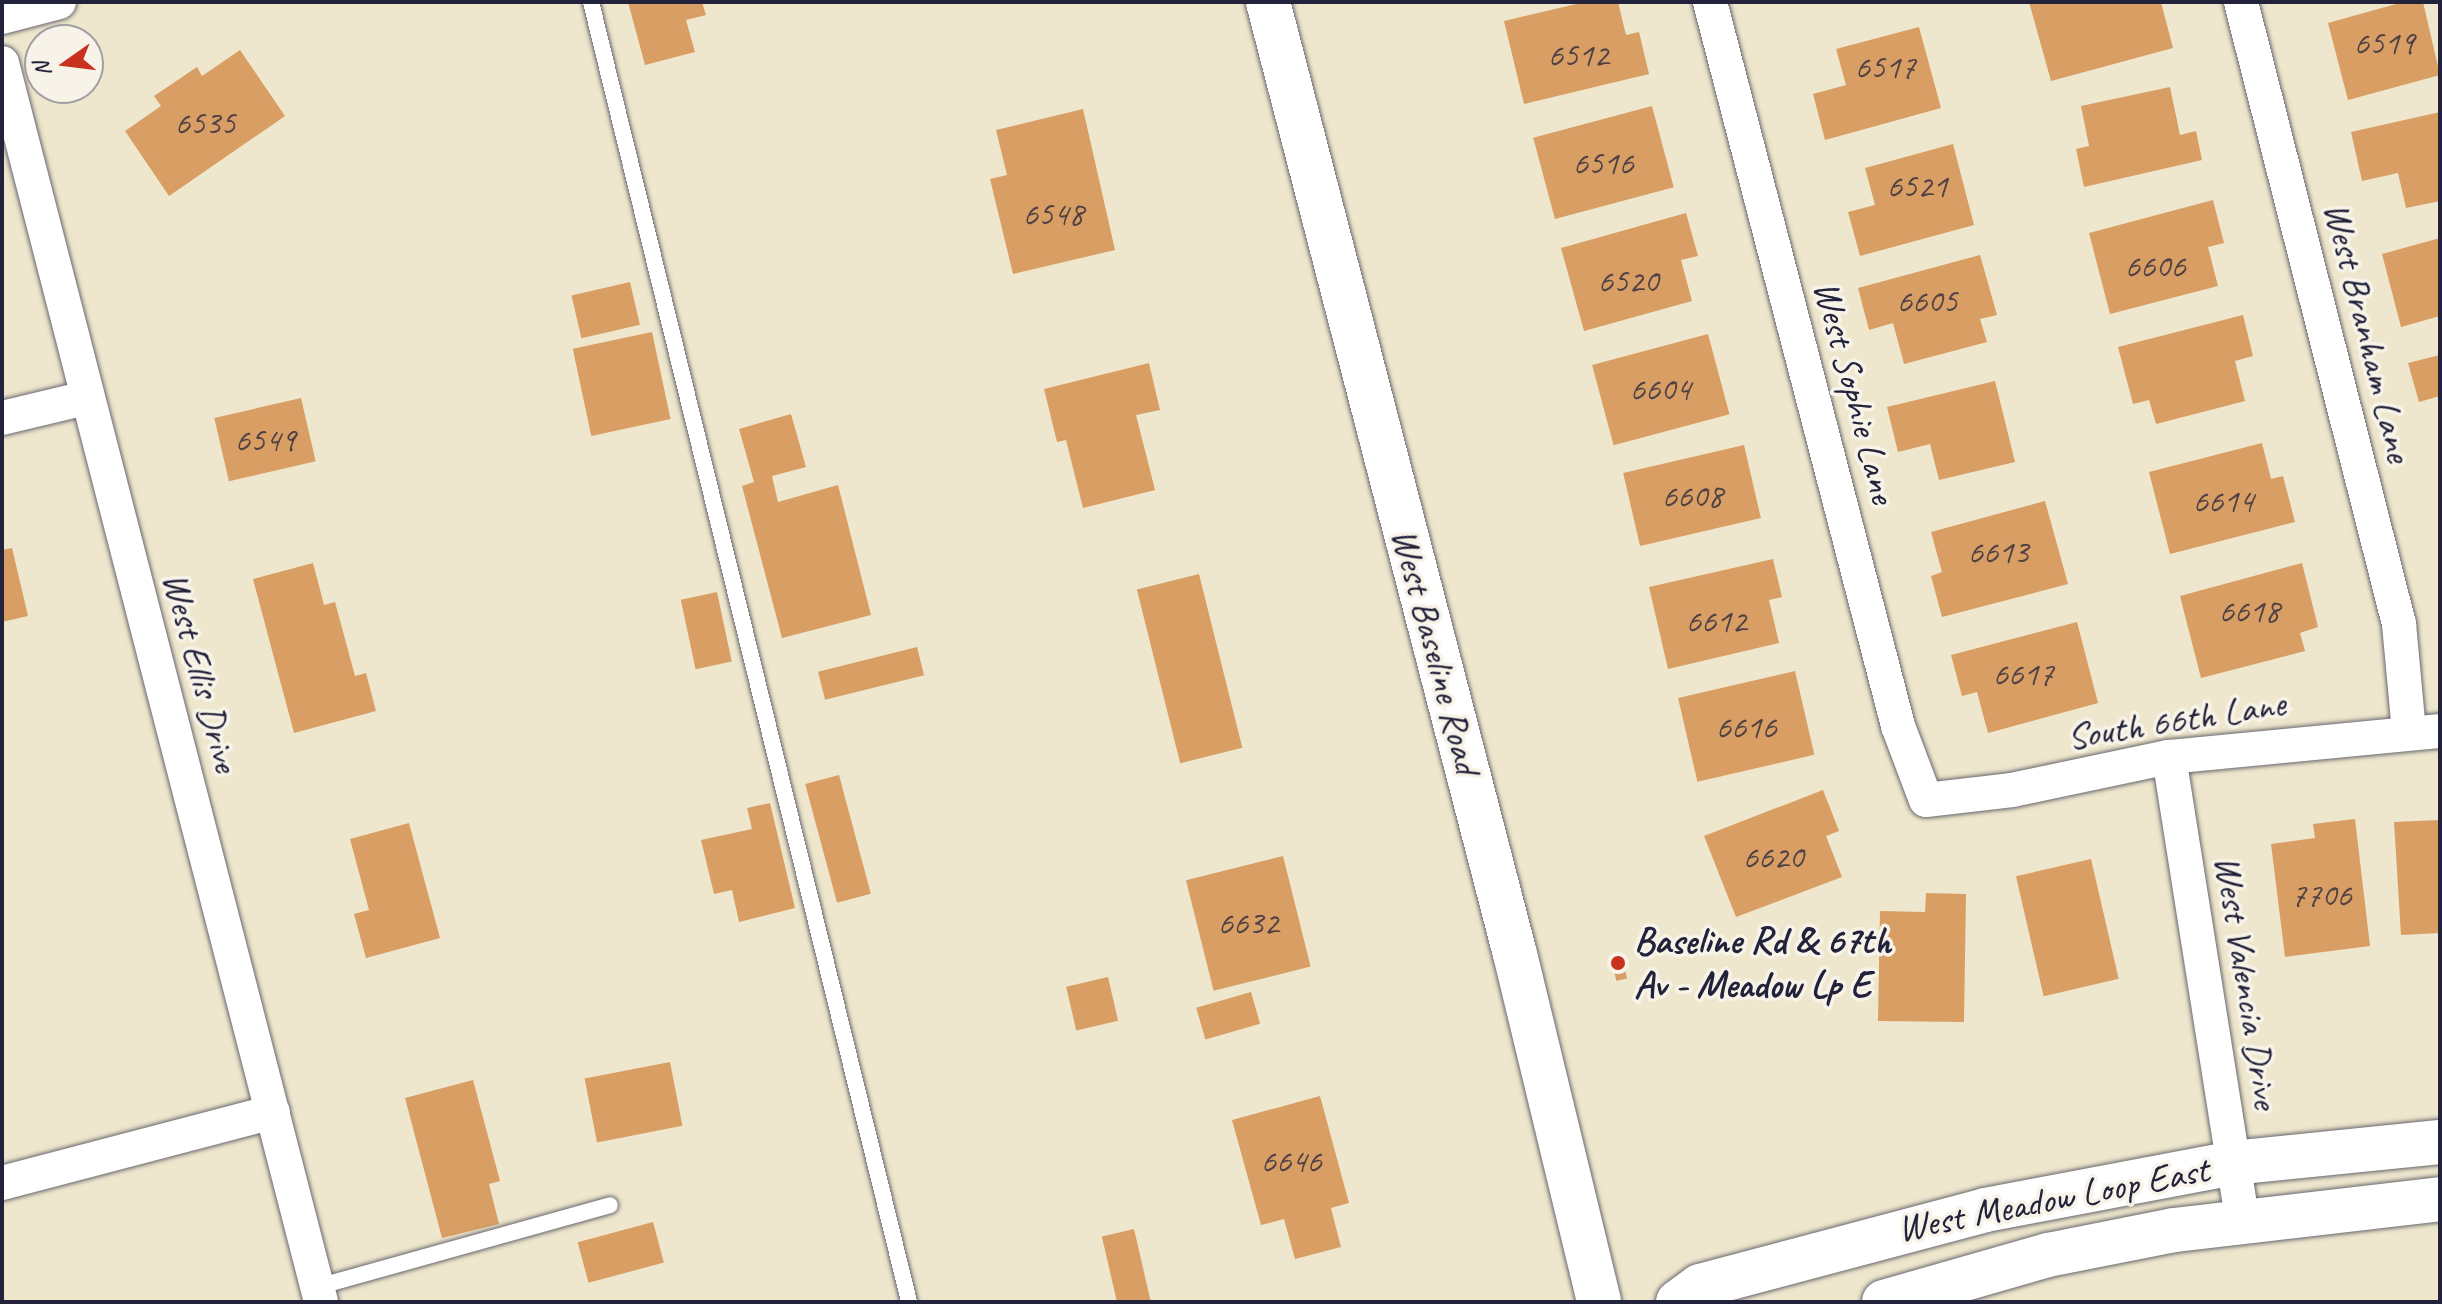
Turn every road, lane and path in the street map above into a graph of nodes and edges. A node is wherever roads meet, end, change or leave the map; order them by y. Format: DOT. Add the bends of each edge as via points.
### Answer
graph roads {
  1 [pos="59,2"];
  2 [pos="591,2"];
  3 [pos="1268,2"];
  4 [pos="1710,2"];
  5 [pos="2241,2"];
  6 [pos="2,17"];
  7 [pos="2,63"];
  8 [pos="85,398"];
  9 [pos="2,418"];
  10 [pos="2424,732"];
  11 [pos="2169,757"];
  12 [pos="1926,800"];
  13 [pos="273,1112"];
  14 [pos="2440,1142"];
  15 [pos="2233,1163"];
  16 [pos="2,1183"];
  17 [pos="2440,1199"];
  18 [pos="610,1205"];
  19 [pos="2242,1220"];
  20 [pos="319,1294"];
  21 [pos="909,1302"];
  22 [pos="1599,1302"];
  23 [pos="1678,1302"];
  24 [pos="1884,1302"];
  1 -- 6 [label="street"];
  2 -- 21 [label="lane"];
  3 -- 22 [label="street, West Baseline Road" via="1515,954"];
  4 -- 12 [label="street, West Sophie Lane" via="1898,726"];
  5 -- 10 [label="street, West Branham Lane"];
  7 -- 8 [label="street, West Ellis Drive"];
  8 -- 9 [label="street"];
  8 -- 13 [label="street, West Ellis Drive"];
  10 -- 11 [label="street, South 66th Lane"];
  11 -- 12 [label="street, South 66th Lane" via="2012,790"];
  11 -- 15 [label="street, West Valencia Drive"];
  13 -- 16 [label="street"];
  13 -- 20 [label="street, West Ellis Drive"];
  14 -- 15 [label="street, West Meadow Loop East"];
  15 -- 19 [label="street, West Valencia Drive"];
  15 -- 23 [label="street, West Meadow Loop East" via="1920,1224 1700,1286"];
  17 -- 19 [label="street, West Meadow Loop East"];
  18 -- 20 [label="lane"];
  19 -- 24 [label="street, West Meadow Loop East" via="2048,1255"];
}
